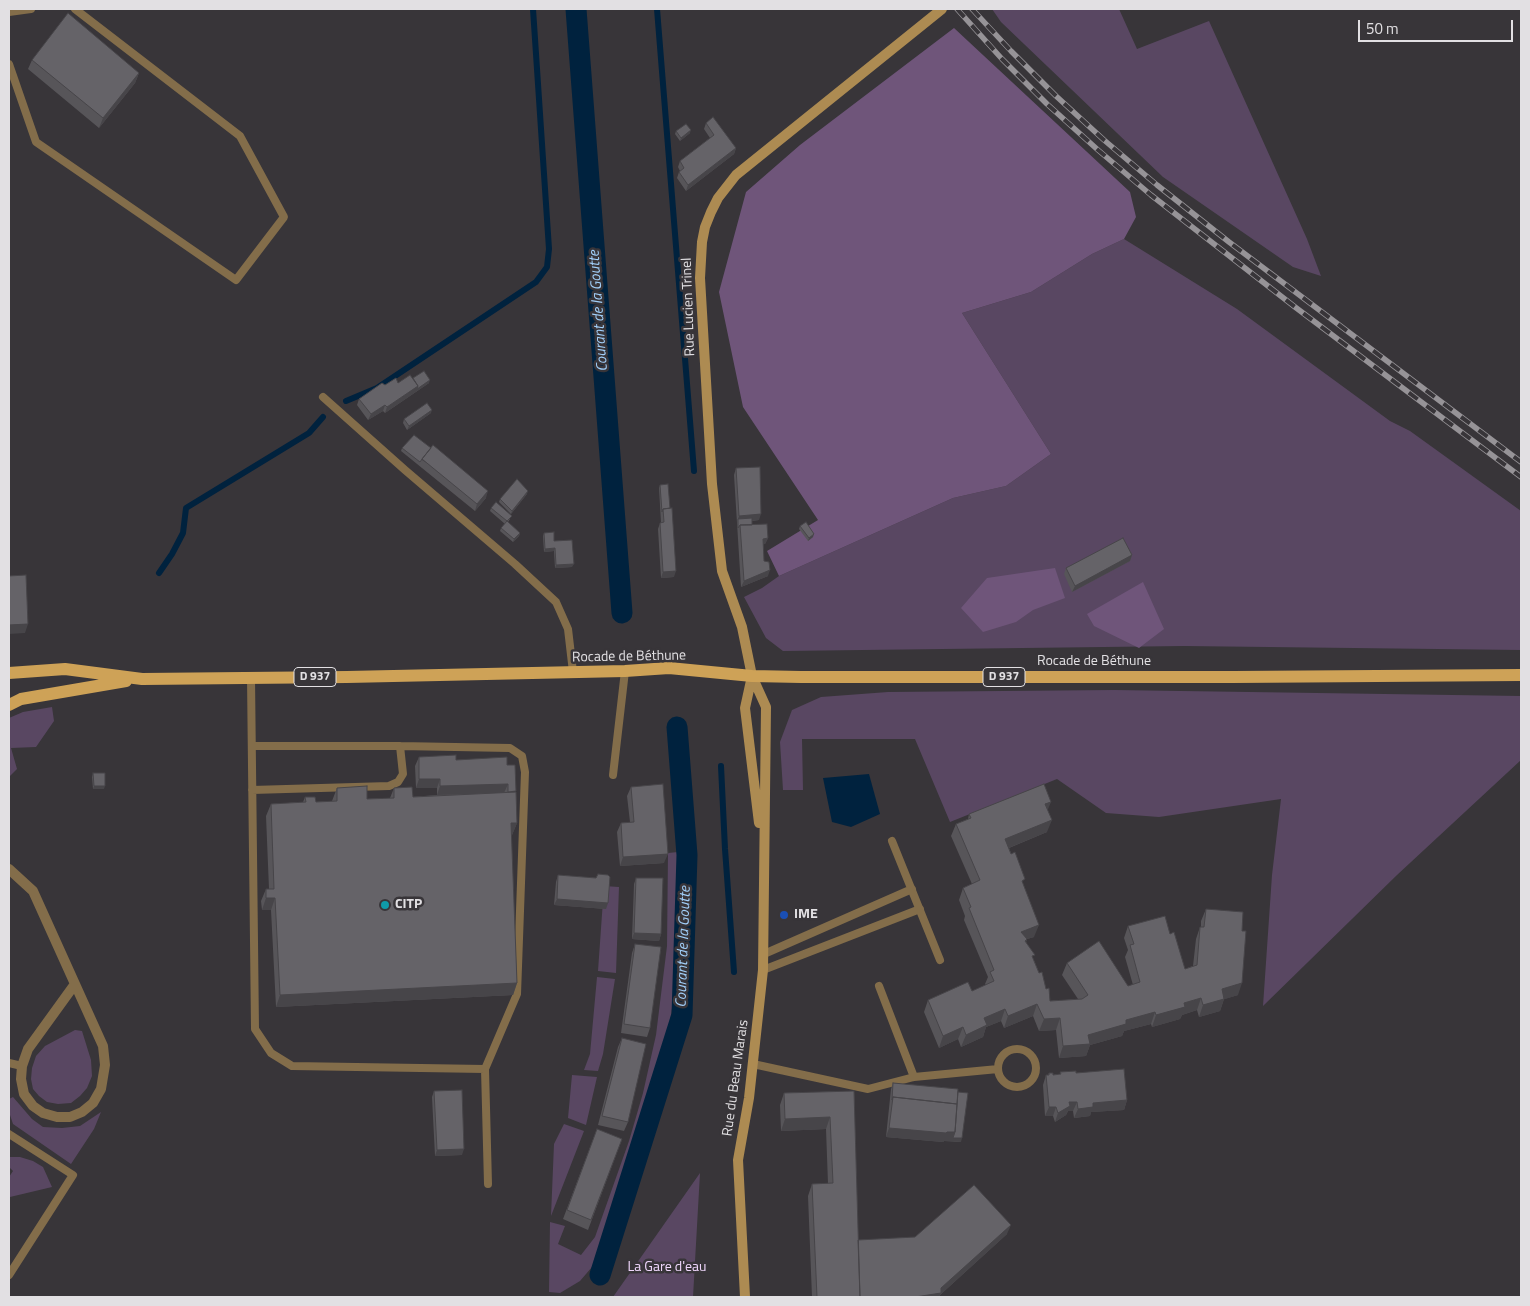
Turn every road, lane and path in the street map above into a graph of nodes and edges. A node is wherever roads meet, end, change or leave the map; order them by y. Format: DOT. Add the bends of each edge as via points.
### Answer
graph roads {
  1 [pos="31,9"];
  2 [pos="75,9"];
  3 [pos="942,9"];
  4 [pos="9,12"];
  5 [pos="9,64"];
  6 [pos="323,397"];
  7 [pos="625,671"];
  8 [pos="573,672"];
  9 [pos="9,673"];
  10 [pos="1521,675"];
  11 [pos="752,676"];
  12 [pos="251,678"];
  13 [pos="142,679"];
  14 [pos="9,705"];
  15 [pos="252,746"];
  16 [pos="400,746"];
  17 [pos="613,775"];
  18 [pos="252,790"];
  19 [pos="892,841"];
  20 [pos="764,862"];
  21 [pos="9,869"];
  22 [pos="912,890"];
  23 [pos="920,909"];
  24 [pos="764,954"];
  25 [pos="940,960"];
  26 [pos="763,970"];
  27 [pos="75,984"];
  28 [pos="879,986"];
  29 [pos="9,1063"];
  30 [pos="753,1064"];
  31 [pos="22,1066"];
  32 [pos="486,1069"];
  33 [pos="998,1069"];
  34 [pos="914,1077"];
  35 [pos="9,1134"];
  36 [pos="488,1184"];
  37 [pos="9,1275"];
  38 [pos="745,1297"];
  1 -- 4 [label="lane"];
  2 -- 5 [label="lane" via="240,136 284,217 236,280 36,142"];
  3 -- 11 [label="street, Rue Lucien Trinel" via="736,175 718,198 705,227 700,278 712,484 722,571 742,627"];
  6 -- 8 [label="lane" via="556,602 568,629"];
  7 -- 8 [label="main road, Rocade de Béthune / D 937"];
  7 -- 11 [label="main road, Rocade de Béthune / D 937" via="669,668"];
  7 -- 17 [label="lane"];
  8 -- 12 [label="main road, Rocade de Béthune / D 937"];
  9 -- 13 [label="main road, D 937" via="65,669"];
  10 -- 11 [label="main road, Rocade de Béthune / D 937" via="1234,678"];
  11 -- 20 [label="street, Rue du Beau Marais" via="745,708"];
  11 -- 20 [label="street, Rue du Beau Marais" via="766,707"];
  12 -- 13 [label="main road, D 937"];
  12 -- 15 [label="lane"];
  13 -- 14 [label="main road, D 937" via="56,692 21,699"];
  15 -- 16 [label="lane"];
  15 -- 18 [label="lane"];
  16 -- 18 [label="lane" via="402,774 398,782 389,786"];
  16 -- 32 [label="lane" via="510,748 522,756 525,772 518,994"];
  18 -- 32 [label="lane" via="255,1029 271,1053 292,1066"];
  19 -- 22 [label="lane"];
  20 -- 24 [label="street, Rue du Beau Marais"];
  21 -- 27 [label="street" via="33,891"];
  22 -- 23 [label="lane"];
  22 -- 24 [label="lane"];
  23 -- 25 [label="lane"];
  23 -- 26 [label="lane"];
  24 -- 26 [label="street, Rue du Beau Marais"];
  26 -- 30 [label="street, Rue du Beau Marais"];
  27 -- 31 [label="street" via="28,1049"];
  27 -- 31 [label="street" via="103,1046 105,1065 101,1089 93,1103 70,1117 44,1113 33,1106 24,1094"];
  28 -- 34 [label="lane"];
  29 -- 31 [label="lane"];
  30 -- 34 [label="lane" via="868,1089"];
  30 -- 38 [label="street, Rue du Beau Marais" via="738,1160"];
  32 -- 36 [label="lane"];
  33 -- 33 [label="lane" via="998,1062 1005,1052 1017,1048 1030,1054 1036,1065 1030,1082 1017,1087 1005,1083"];
  33 -- 34 [label="lane"];
  35 -- 37 [label="lane" via="73,1175"];
}
